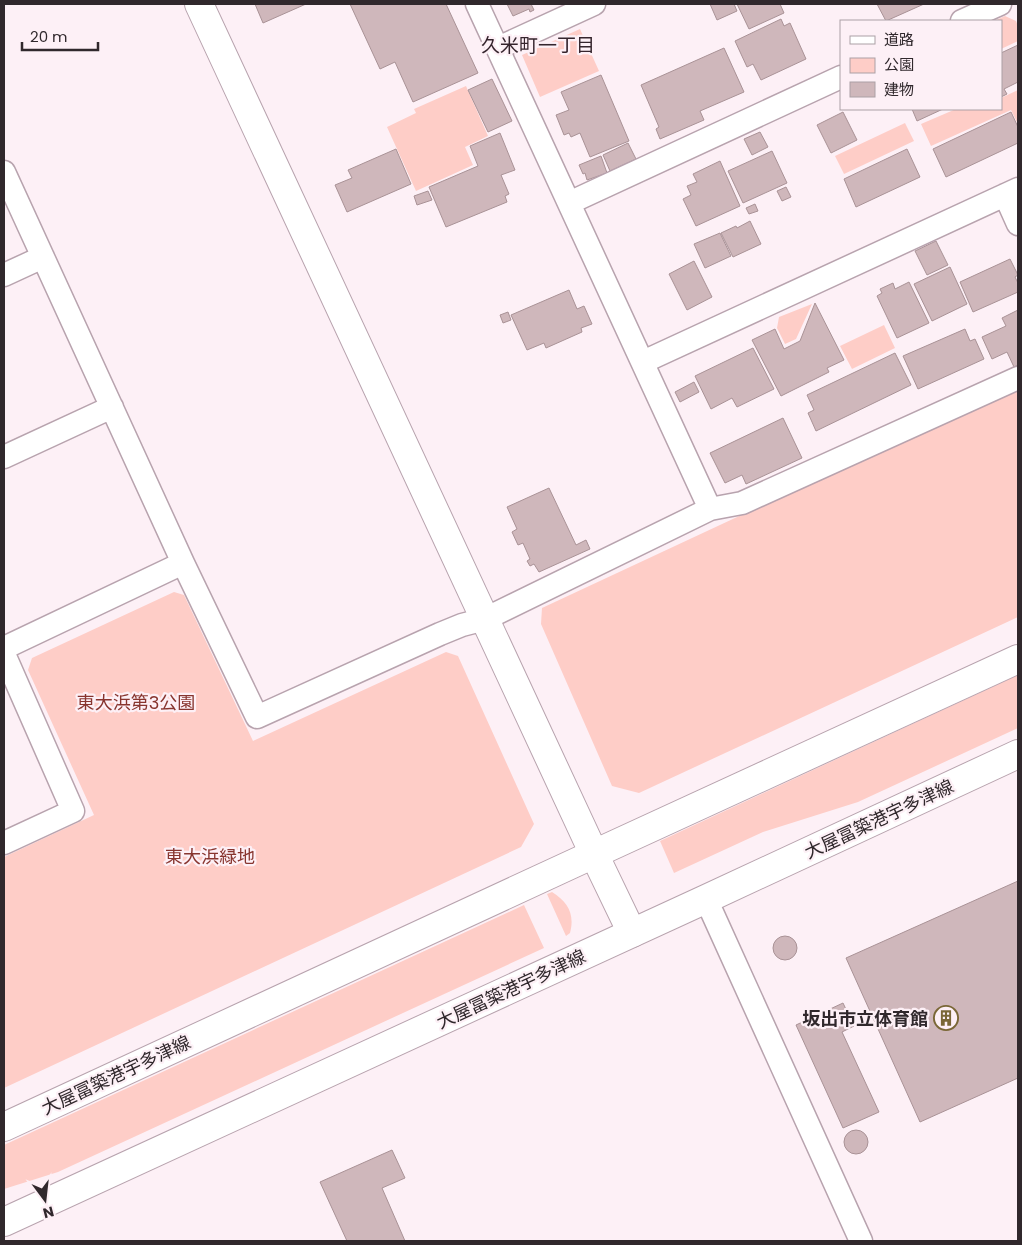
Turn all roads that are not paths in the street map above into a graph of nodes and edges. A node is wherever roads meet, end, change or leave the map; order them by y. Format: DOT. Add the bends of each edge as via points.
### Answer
graph roads {
  1 [pos="199,4"];
  2 [pos="477,4"];
  3 [pos="594,4"];
  4 [pos="1000,4"];
  5 [pos="964,20"];
  6 [pos="498,48"];
  7 [pos="840,77"];
  8 [pos="4,172"];
  9 [pos="1012,192"];
  10 [pos="569,203"];
  11 [pos="1018,224"];
  12 [pos="43,257"];
  13 [pos="4,275"];
  14 [pos="643,362"];
  15 [pos="1018,378"];
  16 [pos="112,407"];
  17 [pos="4,457"];
  18 [pos="710,509"];
  19 [pos="183,562"];
  20 [pos="485,619"];
  21 [pos="4,648"];
  22 [pos="4,654"];
  23 [pos="1018,659"];
  24 [pos="1018,754"];
  25 [pos="4,843"];
  26 [pos="594,854"];
  27 [pos="706,900"];
  28 [pos="632,933"];
  29 [pos="4,1127"];
  30 [pos="4,1222"];
  31 [pos="861,1241"];
  1 -- 20 [label="main road"];
  2 -- 6 [label="street"];
  3 -- 6 [label="street"];
  4 -- 5 [label="street"];
  6 -- 10 [label="street"];
  7 -- 10 [label="street"];
  8 -- 12 [label="street"];
  9 -- 11 [label="street"];
  9 -- 14 [label="street"];
  10 -- 14 [label="street"];
  12 -- 13 [label="street"];
  12 -- 16 [label="street"];
  14 -- 18 [label="street"];
  15 -- 18 [label="street" via="742,503"];
  16 -- 17 [label="street"];
  16 -- 19 [label="street"];
  18 -- 20 [label="street"];
  19 -- 20 [label="street" via="257,717 440,634"];
  19 -- 21 [label="street"];
  20 -- 26 [label="main road"];
  22 -- 25 [label="street" via="73,811"];
  23 -- 26 [label="main road, 大屋冨築港宇多津線"];
  24 -- 27 [label="main road, 大屋冨築港宇多津線"];
  26 -- 28 [label="main road"];
  26 -- 29 [label="main road, 大屋冨築港宇多津線"];
  27 -- 28 [label="main road, 大屋冨築港宇多津線"];
  27 -- 31 [label="street"];
  28 -- 30 [label="main road, 大屋冨築港宇多津線"];
}
